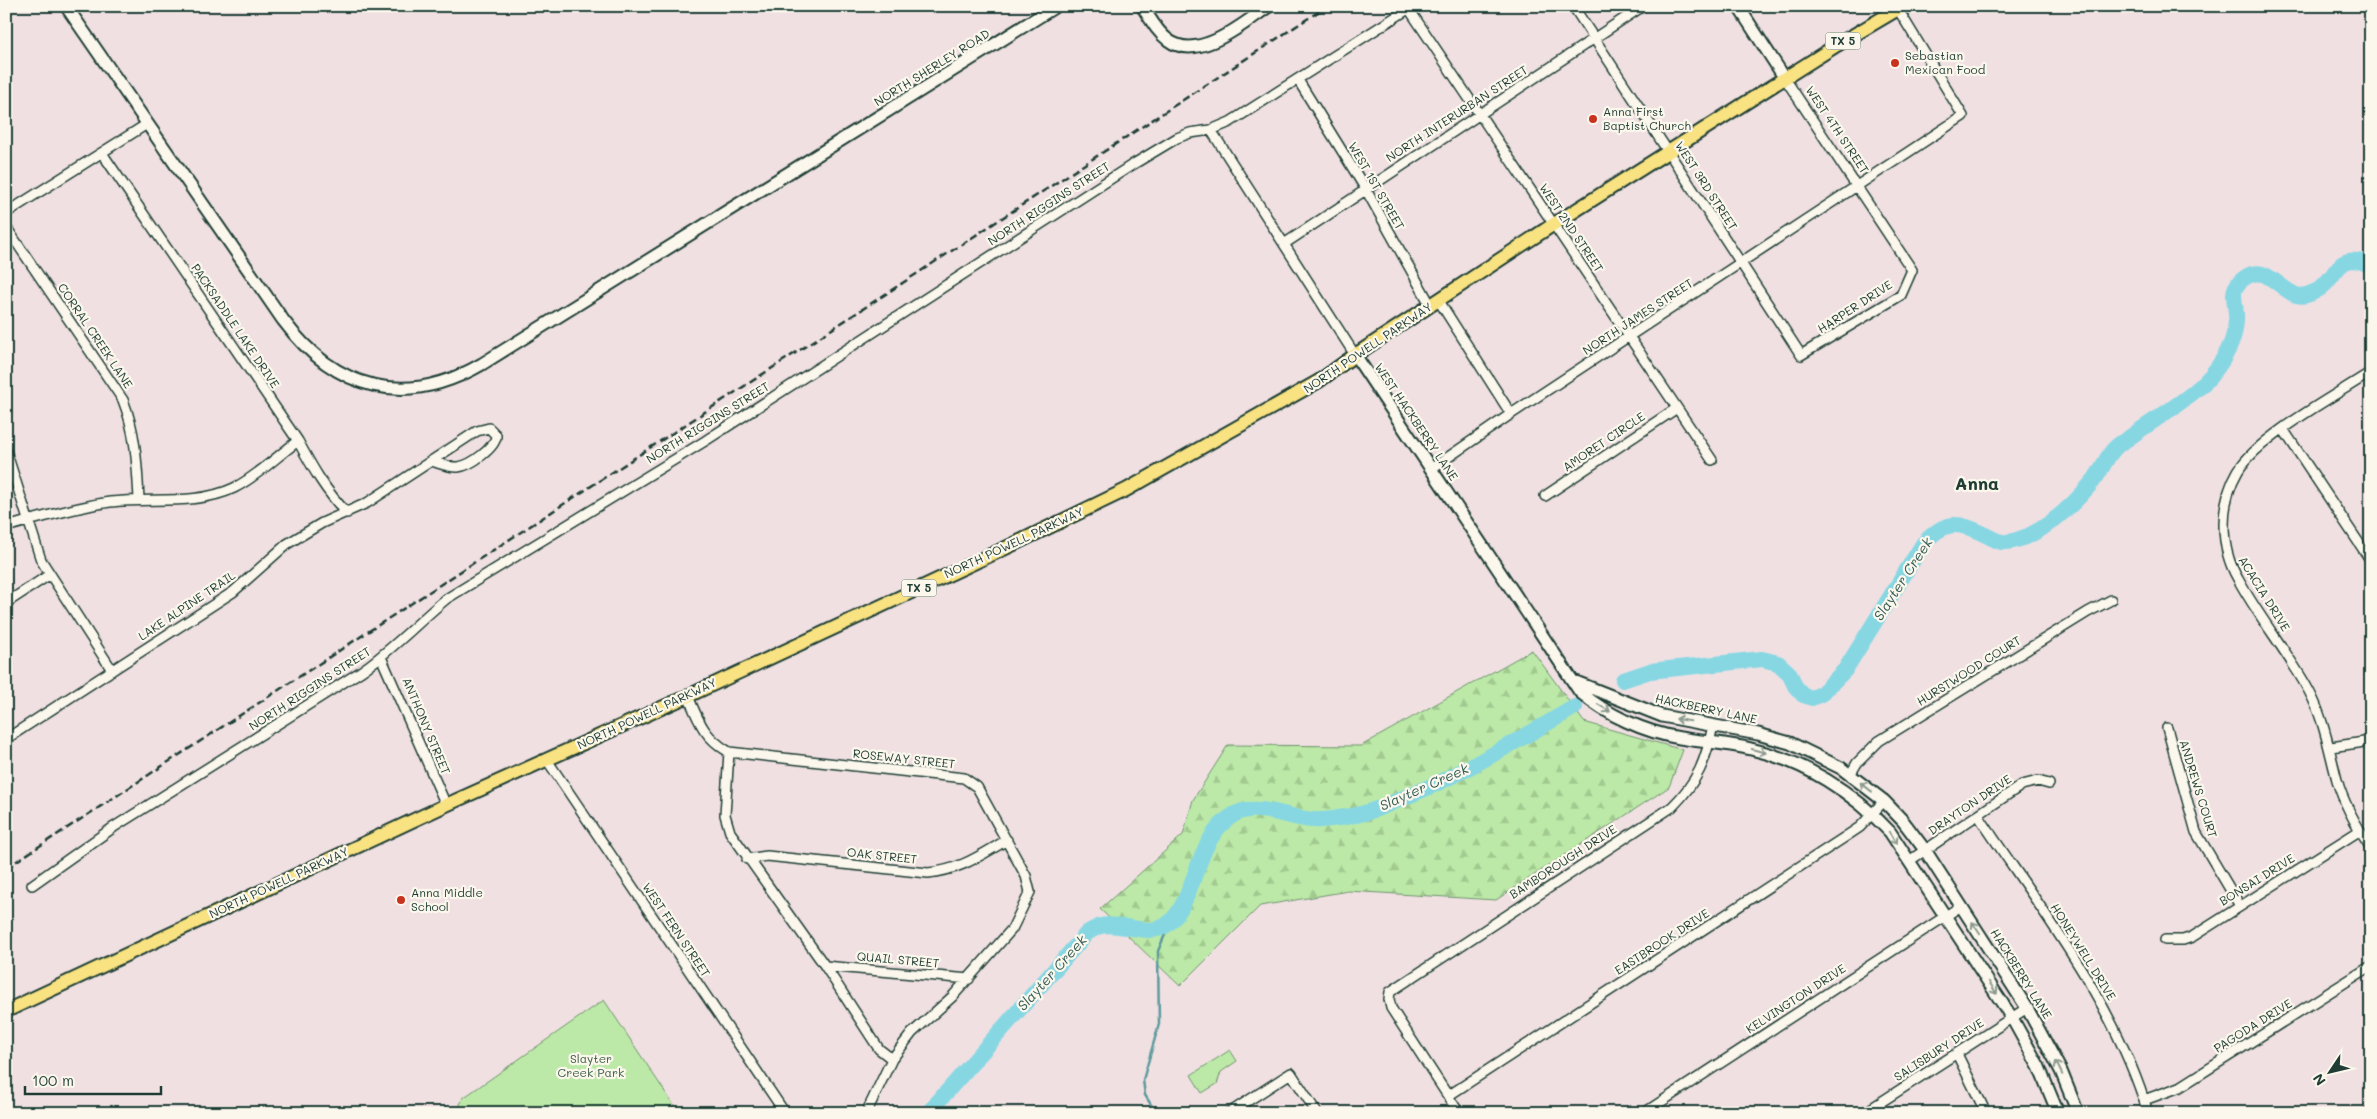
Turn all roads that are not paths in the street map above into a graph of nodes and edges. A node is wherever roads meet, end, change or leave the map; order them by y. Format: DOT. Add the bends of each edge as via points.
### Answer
graph roads {
  1 [pos="66,6"];
  2 [pos="1056,6"];
  3 [pos="1142,6"];
  4 [pos="1269,6"];
  5 [pos="1573,6"];
  6 [pos="1644,6"];
  7 [pos="1738,6"];
  8 [pos="1899,7"];
  9 [pos="1411,8"];
  10 [pos="1594,39"];
  11 [pos="1784,77"];
  12 [pos="1298,80"];
  13 [pos="1480,114"];
  14 [pos="147,124"];
  15 [pos="1211,130"];
  16 [pos="1668,151"];
  17 [pos="102,153"];
  18 [pos="1859,187"];
  19 [pos="1365,188"];
  20 [pos="6,213"];
  21 [pos="1554,224"];
  22 [pos="6,227"];
  23 [pos="1284,244"];
  24 [pos="1742,264"];
  25 [pos="1912,270"];
  26 [pos="1435,303"];
  27 [pos="1630,337"];
  28 [pos="1355,355"];
  29 [pos="1801,356"];
  30 [pos="2371,372"];
  31 [pos="1677,408"];
  32 [pos="1511,414"];
  33 [pos="2283,430"];
  34 [pos="298,441"];
  35 [pos="6,451"];
  36 [pos="1712,460"];
  37 [pos="431,461"];
  38 [pos="1431,469"];
  39 [pos="1545,496"];
  40 [pos="138,499"];
  41 [pos="347,513"];
  42 [pos="29,521"];
  43 [pos="6,527"];
  44 [pos="2371,561"];
  45 [pos="49,575"];
  46 [pos="2111,600"];
  47 [pos="6,603"];
  48 [pos="381,657"];
  49 [pos="112,670"];
  50 [pos="1569,676"];
  51 [pos="688,696"];
  52 [pos="1713,725"];
  53 [pos="2167,728"];
  54 [pos="6,740"];
  55 [pos="2371,740"];
  56 [pos="1710,742"];
  57 [pos="2330,747"];
  58 [pos="729,752"];
  59 [pos="547,760"];
  60 [pos="1850,775"];
  61 [pos="2049,784"];
  62 [pos="1884,802"];
  63 [pos="446,805"];
  64 [pos="1873,814"];
  65 [pos="1978,815"];
  66 [pos="2360,830"];
  67 [pos="1007,840"];
  68 [pos="2371,848"];
  69 [pos="1925,850"];
  70 [pos="748,858"];
  71 [pos="1909,861"];
  72 [pos="32,884"];
  73 [pos="1961,906"];
  74 [pos="2240,906"];
  75 [pos="1946,916"];
  76 [pos="2165,940"];
  77 [pos="825,966"];
  78 [pos="2371,966"];
  79 [pos="969,979"];
  80 [pos="2027,1008"];
  81 [pos="6,1011"];
  82 [pos="2012,1018"];
  83 [pos="1957,1054"];
  84 [pos="892,1059"];
  85 [pos="1448,1096"];
  86 [pos="2144,1100"];
  87 [pos="869,1107"];
  88 [pos="2371,1110"];
  89 [pos="785,1113"];
  90 [pos="1229,1113"];
  91 [pos="1317,1113"];
  92 [pos="1460,1113"];
  93 [pos="1644,1113"];
  94 [pos="1864,1113"];
  95 [pos="1986,1113"];
  96 [pos="2058,1113"];
  97 [pos="2078,1113"];
  98 [pos="2148,1113"];
  99 [pos="2366,1113"];
  1 -- 14 [label="street, NORTH SHERLEY ROAD"];
  2 -- 14 [label="street, NORTH SHERLEY ROAD" via="475,369 434,385 392,388 363,384 322,361 301,342"];
  3 -- 4 [label="street" via="1168,40 1192,48 1214,41"];
  5 -- 10 [label="street, WEST 3RD STREET"];
  6 -- 10 [label="street, NORTH INTERURBAN STREET"];
  7 -- 11 [label="street, WEST 4TH STREET"];
  8 -- 11 [label="main road, TX 5"];
  8 -- 18 [label="street, NORTH JAMES STREET" via="1963,116"];
  9 -- 12 [label="street, NORTH RIGGINS STREET"];
  9 -- 13 [label="street, WEST 2ND STREET"];
  10 -- 13 [label="street, NORTH INTERURBAN STREET"];
  10 -- 16 [label="street, WEST 3RD STREET"];
  11 -- 16 [label="main road, NORTH POWELL PARKWAY / TX 5"];
  11 -- 18 [label="street, WEST 4TH STREET"];
  12 -- 15 [label="street, NORTH RIGGINS STREET" via="1258,106"];
  12 -- 19 [label="street, WEST 1ST STREET"];
  13 -- 19 [label="street, NORTH INTERURBAN STREET"];
  13 -- 21 [label="street, WEST 2ND STREET"];
  14 -- 17 [label="street"];
  15 -- 23 [label="street, WEST HACKBERRY LANE"];
  15 -- 48 [label="street, NORTH RIGGINS STREET" via="1177,138 1132,165 706,441 446,599"];
  16 -- 21 [label="main road, NORTH POWELL PARKWAY / TX 5"];
  16 -- 24 [label="street, WEST 3RD STREET"];
  17 -- 20 [label="street"];
  17 -- 34 [label="street, PACKSADDLE LAKE DRIVE"];
  18 -- 24 [label="street, NORTH JAMES STREET"];
  18 -- 25 [label="street, WEST 4TH STREET"];
  19 -- 23 [label="street, NORTH INTERURBAN STREET"];
  19 -- 26 [label="street, WEST 1ST STREET"];
  21 -- 26 [label="main road, NORTH POWELL PARKWAY / TX 5"];
  21 -- 27 [label="street, WEST 2ND STREET"];
  22 -- 40 [label="street, CORRAL CREEK LANE" via="123,400 134,429"];
  23 -- 28 [label="street, WEST HACKBERRY LANE"];
  24 -- 27 [label="street, NORTH JAMES STREET"];
  24 -- 29 [label="street, WEST 3RD STREET"];
  25 -- 29 [label="street, HARPER DRIVE" via="1901,295"];
  26 -- 28 [label="main road, NORTH POWELL PARKWAY / TX 5"];
  26 -- 32 [label="street, WEST 1ST STREET"];
  27 -- 31 [label="street, WEST 2ND STREET"];
  27 -- 32 [label="street, NORTH JAMES STREET"];
  28 -- 38 [label="street, WEST HACKBERRY LANE"];
  28 -- 51 [label="main road, NORTH POWELL PARKWAY / TX 5" via="1320,382 1126,490"];
  30 -- 33 [label="street, ACACIA DRIVE"];
  31 -- 36 [label="street, WEST 2ND STREET"];
  31 -- 39 [label="street, AMORET CIRCLE"];
  32 -- 38 [label="street, NORTH JAMES STREET"];
  33 -- 44 [label="street"];
  33 -- 57 [label="street, ACACIA DRIVE" via="2258,448 2239,470 2229,489 2224,537 2229,561 2238,580 2299,672"];
  34 -- 40 [label="street" via="251,478 216,495 195,499"];
  34 -- 41 [label="street, PACKSADDLE LAKE DRIVE" via="336,503"];
  35 -- 42 [label="street"];
  37 -- 37 [label="street, LAKE ALPINE TRAIL" via="482,428 489,428 496,435 493,445 464,466"];
  37 -- 41 [label="street, LAKE ALPINE TRAIL"];
  38 -- 50 [label="street, WEST HACKBERRY LANE"];
  40 -- 42 [label="street" via="83,507"];
  41 -- 49 [label="street, LAKE ALPINE TRAIL" via="322,523 288,544 233,592"];
  42 -- 43 [label="street"];
  42 -- 45 [label="street" via="36,549"];
  45 -- 47 [label="street"];
  45 -- 49 [label="street"];
  46 -- 60 [label="street, HURSTWOOD COURT" via="1879,741"];
  48 -- 63 [label="street, ANTHONY STREET"];
  48 -- 72 [label="street, NORTH RIGGINS STREET" via="268,732 114,827"];
  49 -- 54 [label="street, LAKE ALPINE TRAIL"];
  52 -- 50 [label="street, HACKBERRY LANE, one-way" via="1654,713 1580,685"];
  50 -- 56 [label="street, one-way" via="1586,697 1618,717 1666,735"];
  51 -- 58 [label="street" via="702,728 714,743"];
  51 -- 59 [label="main road, NORTH POWELL PARKWAY / TX 5"];
  52 -- 56 [label="street, BAMBOROUGH DRIVE"];
  52 -- 60 [label="street, HACKBERRY LANE" via="1790,743 1816,754"];
  53 -- 74 [label="street, ANDREWS COURT" via="2196,832"];
  55 -- 57 [label="street"];
  56 -- 64 [label="street, one-way" via="1781,757 1810,770"];
  56 -- 85 [label="street, BAMBOROUGH DRIVE" via="1702,769 1672,807 1390,992 1391,1008"];
  57 -- 66 [label="street, ACACIA DRIVE" via="2337,780"];
  58 -- 67 [label="street, ROSEWAY STREET" via="964,778 977,787"];
  58 -- 70 [label="street" via="726,815 730,832"];
  59 -- 63 [label="main road, NORTH POWELL PARKWAY / TX 5"];
  59 -- 89 [label="street, WEST FERN STREET"];
  62 -- 60 [label="street, HACKBERRY LANE, one-way"];
  61 -- 65 [label="street, DRAYTON DRIVE" via="2038,781 2022,785"];
  62 -- 64 [label="street, EASTBROOK DRIVE"];
  62 -- 69 [label="street, HACKBERRY LANE"];
  63 -- 81 [label="main road, NORTH POWELL PARKWAY / TX 5"];
  64 -- 71 [label="street, one-way" via="1890,832"];
  64 -- 85 [label="street, EASTBROOK DRIVE" via="1845,838"];
  65 -- 69 [label="street, DRAYTON DRIVE"];
  65 -- 86 [label="street, HONEYWELL DRIVE" via="2092,987 2129,1059"];
  66 -- 68 [label="street, ACACIA DRIVE"];
  66 -- 74 [label="street, BONSAI DRIVE"];
  67 -- 70 [label="street, OAK STREET" via="962,866 928,873 767,856"];
  67 -- 79 [label="street, ROSEWAY STREET" via="1026,876 1030,892 1012,929"];
  69 -- 71 [label="street, DRAYTON DRIVE"];
  69 -- 73 [label="street, HACKBERRY LANE"];
  70 -- 77 [label="street"];
  71 -- 75 [label="street"];
  73 -- 75 [label="street, KELVINGTON DRIVE"];
  80 -- 73 [label="street, HACKBERRY LANE, one-way"];
  74 -- 76 [label="street, BONSAI DRIVE" via="2192,937"];
  75 -- 82 [label="street, one-way"];
  75 -- 93 [label="street, KELVINGTON DRIVE"];
  77 -- 79 [label="street, QUAIL STREET"];
  77 -- 84 [label="street" via="879,1049"];
  78 -- 86 [label="street, PAGODA DRIVE" via="2180,1088"];
  79 -- 84 [label="street, ROSEWAY STREET" via="912,1033"];
  80 -- 82 [label="street, SALISBURY DRIVE"];
  97 -- 80 [label="street, HACKBERRY LANE, one-way" via="2061,1071"];
  82 -- 83 [label="street, SALISBURY DRIVE"];
  82 -- 96 [label="street" via="2039,1067"];
  83 -- 94 [label="street, SALISBURY DRIVE"];
  83 -- 95 [label="street"];
  84 -- 87 [label="street, ROSEWAY STREET"];
  85 -- 92 [label="street"];
  86 -- 98 [label="street, HONEYWELL DRIVE"];
  88 -- 99 [label="street"];
  90 -- 91 [label="street" via="1291,1072"];
}
